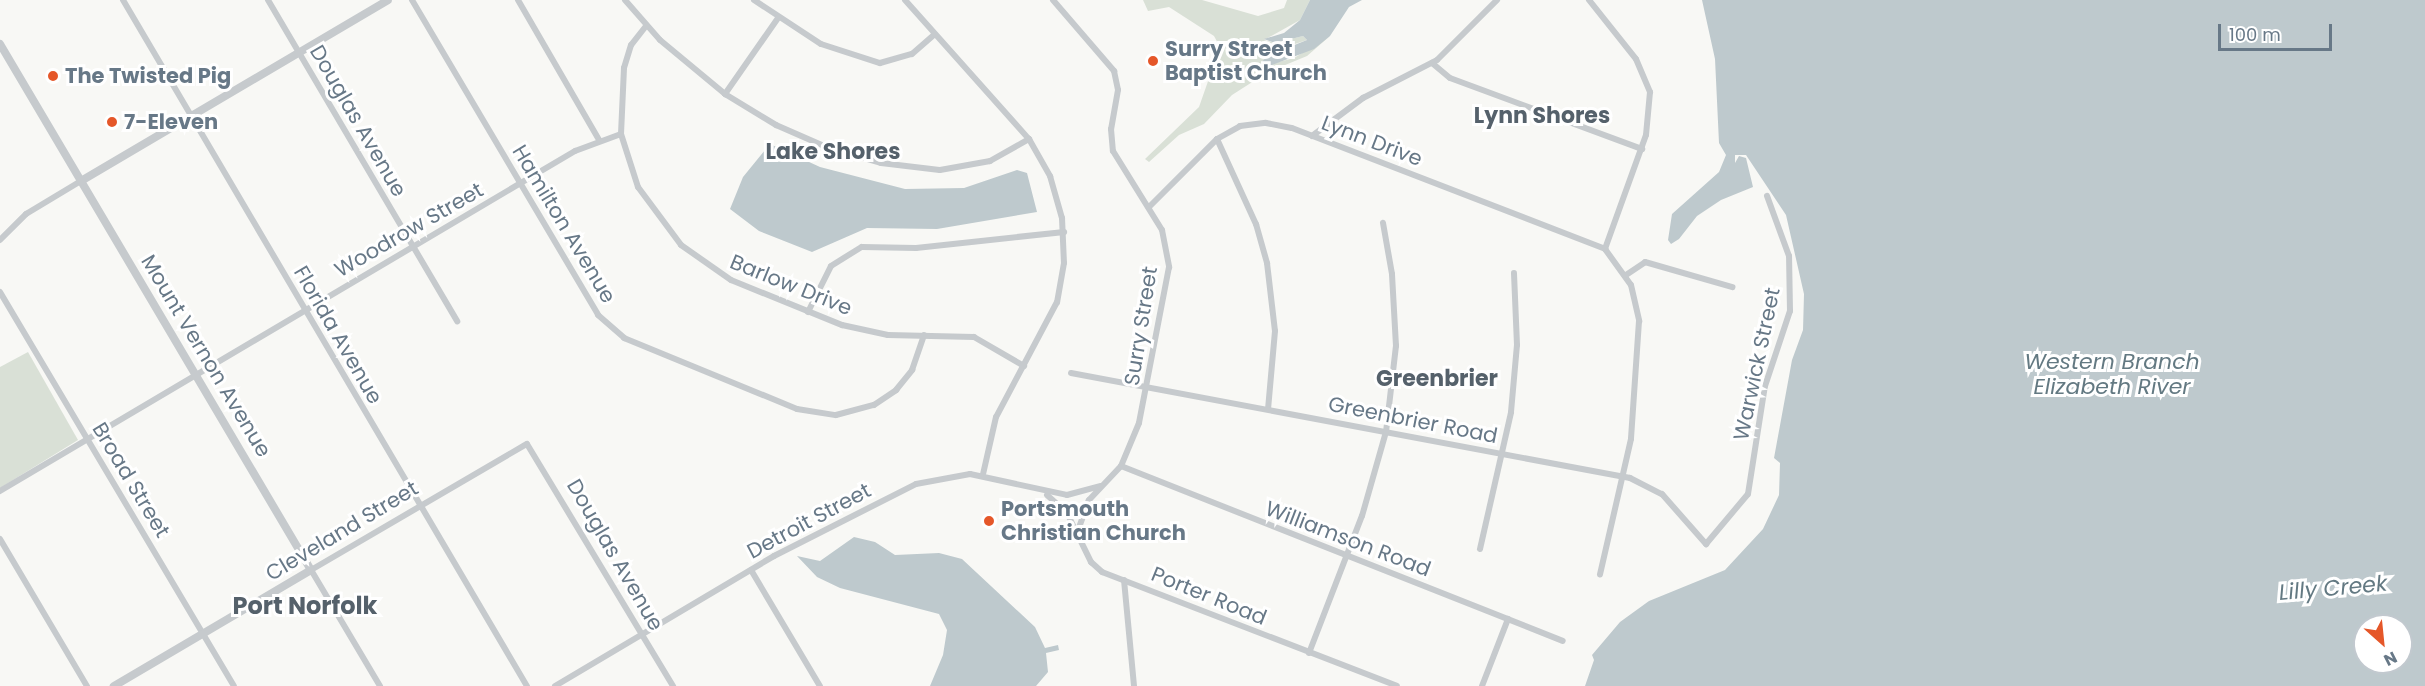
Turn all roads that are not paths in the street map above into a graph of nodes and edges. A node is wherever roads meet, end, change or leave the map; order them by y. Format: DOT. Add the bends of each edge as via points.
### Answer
graph roads {
  1 [pos="123,0"];
  2 [pos="268,0"];
  3 [pos="388,0"];
  4 [pos="412,0"];
  5 [pos="518,0"];
  6 [pos="625,0"];
  7 [pos="754,0"];
  8 [pos="905,0"];
  9 [pos="1053,0"];
  10 [pos="1497,0"];
  11 [pos="1589,0"];
  12 [pos="778,18"];
  13 [pos="646,26"];
  14 [pos="935,34"];
  15 [pos="0,44"];
  16 [pos="299,52"];
  17 [pos="1432,63"];
  18 [pos="725,94"];
  19 [pos="190,117"];
  20 [pos="621,134"];
  21 [pos="1312,136"];
  22 [pos="1029,139"];
  23 [pos="1217,139"];
  24 [pos="599,140"];
  25 [pos="1642,149"];
  26 [pos="81,181"];
  27 [pos="520,184"];
  28 [pos="1767,196"];
  29 [pos="1149,207"];
  30 [pos="1383,223"];
  31 [pos="1064,232"];
  32 [pos="0,240"];
  33 [pos="413,246"];
  34 [pos="1605,249"];
  35 [pos="1514,273"];
  36 [pos="1626,276"];
  37 [pos="1732,287"];
  38 [pos="0,291"];
  39 [pos="304,310"];
  40 [pos="808,312"];
  41 [pos="457,321"];
  42 [pos="924,335"];
  43 [pos="1024,366"];
  44 [pos="1071,373"];
  45 [pos="197,375"];
  46 [pos="1148,387"];
  47 [pos="1268,410"];
  48 [pos="1386,432"];
  49 [pos="87,440"];
  50 [pos="527,444"];
  51 [pos="1505,455"];
  52 [pos="1121,466"];
  53 [pos="983,474"];
  54 [pos="1624,477"];
  55 [pos="1101,486"];
  56 [pos="0,491"];
  57 [pos="1045,493"];
  58 [pos="419,506"];
  59 [pos="1077,533"];
  60 [pos="1718,533"];
  61 [pos="0,539"];
  62 [pos="1480,549"];
  63 [pos="1347,556"];
  64 [pos="311,570"];
  65 [pos="751,570"];
  66 [pos="1600,574"];
  67 [pos="1124,580"];
  68 [pos="1508,619"];
  69 [pos="203,633"];
  70 [pos="642,634"];
  71 [pos="1563,641"];
  72 [pos="1309,653"];
  73 [pos="87,686"];
  74 [pos="114,686"];
  75 [pos="234,686"];
  76 [pos="380,686"];
  77 [pos="527,686"];
  78 [pos="555,686"];
  79 [pos="674,686"];
  80 [pos="820,686"];
  81 [pos="1134,686"];
  82 [pos="1397,686"];
  83 [pos="1482,686"];
  1 -- 19 [label="street, Florida Avenue"];
  2 -- 16 [label="street, Douglas Avenue"];
  3 -- 16 [label="street"];
  4 -- 27 [label="street, Hamilton Avenue"];
  5 -- 24 [label="street"];
  6 -- 13 [label="street"];
  7 -- 12 [label="street"];
  8 -- 14 [label="street"];
  9 -- 29 [label="street, Surry Street" via="1114,71 1118,90 1111,129 1113,151"];
  10 -- 17 [label="street" via="1457,45"];
  11 -- 25 [label="street" via="1647,80 1651,106"];
  12 -- 14 [label="street" via="835,50 880,63 912,54"];
  12 -- 18 [label="street"];
  13 -- 18 [label="street"];
  13 -- 20 [label="street, Barlow Drive" via="632,45 624,68"];
  14 -- 22 [label="street"];
  15 -- 26 [label="street, Mount Vernon Avenue"];
  16 -- 19 [label="street"];
  16 -- 33 [label="street, Douglas Avenue"];
  17 -- 21 [label="street" via="1363,98"];
  17 -- 25 [label="street" via="1450,78"];
  18 -- 22 [label="street" via="801,137 900,167 975,165"];
  19 -- 26 [label="street"];
  19 -- 39 [label="street, Florida Avenue"];
  20 -- 24 [label="street, Woodrow Street"];
  20 -- 40 [label="street, Barlow Drive" via="638,187 681,245 731,280"];
  21 -- 23 [label="street, Lynn Drive" via="1279,124 1253,123"];
  21 -- 34 [label="street, Lynn Drive"];
  22 -- 31 [label="street" via="1050,176"];
  23 -- 29 [label="street, Lynn Drive"];
  23 -- 47 [label="street" via="1253,218 1267,262 1275,331"];
  24 -- 27 [label="street, Woodrow Street"];
  25 -- 34 [label="street"];
  26 -- 32 [label="street" via="26,214"];
  26 -- 45 [label="street, Mount Vernon Avenue"];
  27 -- 33 [label="street, Woodrow Street"];
  27 -- 42 [label="street, Hamilton Avenue" via="598,315 613,330 633,343 797,409 837,415 874,405 896,390 912,370"];
  28 -- 60 [label="street, Warwick Street" via="1789,256 1790,311 1765,386 1748,494"];
  29 -- 46 [label="street, Surry Street" via="1162,230 1170,267"];
  30 -- 48 [label="street" via="1392,274 1396,346"];
  31 -- 40 [label="street" via="916,248 862,247 831,266"];
  31 -- 43 [label="street" via="1057,302"];
  33 -- 39 [label="street, Woodrow Street"];
  33 -- 41 [label="street, Douglas Avenue"];
  34 -- 36 [label="street"];
  35 -- 51 [label="street" via="1515,375"];
  36 -- 37 [label="street" via="1645,262"];
  36 -- 54 [label="street" via="1639,321 1635,401"];
  38 -- 49 [label="street, Broad Street"];
  39 -- 45 [label="street, Woodrow Street"];
  39 -- 58 [label="street, Florida Avenue"];
  40 -- 42 [label="street, Barlow Drive" via="868,332"];
  42 -- 43 [label="street, Barlow Drive" via="974,337"];
  43 -- 53 [label="street" via="996,417"];
  44 -- 46 [label="street, Greenbrier Road"];
  45 -- 49 [label="street, Woodrow Street"];
  45 -- 64 [label="street, Mount Vernon Avenue"];
  46 -- 47 [label="street, Greenbrier Road"];
  46 -- 52 [label="street, Surry Street"];
  47 -- 48 [label="street, Greenbrier Road"];
  48 -- 51 [label="street, Greenbrier Road"];
  48 -- 63 [label="street"];
  49 -- 56 [label="street, Woodrow Street"];
  49 -- 69 [label="street, Broad Street"];
  50 -- 58 [label="street, Cleveland Street"];
  50 -- 70 [label="street, Douglas Avenue"];
  51 -- 54 [label="street, Greenbrier Road"];
  51 -- 62 [label="street"];
  52 -- 55 [label="street, Surry Street"];
  52 -- 63 [label="street, Williamson Road"];
  53 -- 57 [label="street, Detroit Street"];
  53 -- 65 [label="street, Detroit Street" via="916,484"];
  54 -- 60 [label="street, Greenbrier Road" via="1662,494 1700,543"];
  54 -- 66 [label="street"];
  55 -- 57 [label="street, Detroit Street" via="1067,495"];
  55 -- 59 [label="street, Surry Street" via="1089,500"];
  57 -- 59 [label="street, Porter Road" via="1067,513"];
  58 -- 64 [label="street, Cleveland Street"];
  58 -- 77 [label="street, Florida Avenue"];
  59 -- 67 [label="street, Porter Road" via="1097,568"];
  61 -- 73 [label="street"];
  63 -- 68 [label="street, Williamson Road"];
  63 -- 72 [label="street"];
  64 -- 69 [label="street, Cleveland Street"];
  64 -- 76 [label="street, Mount Vernon Avenue"];
  65 -- 70 [label="street, Detroit Street"];
  65 -- 80 [label="street"];
  67 -- 72 [label="street, Porter Road"];
  67 -- 81 [label="street"];
  68 -- 71 [label="street, Williamson Road"];
  68 -- 83 [label="street"];
  69 -- 74 [label="street, Cleveland Street"];
  69 -- 75 [label="street, Broad Street"];
  70 -- 78 [label="street, Detroit Street"];
  70 -- 79 [label="street, Douglas Avenue"];
  72 -- 82 [label="street, Porter Road"];
}
